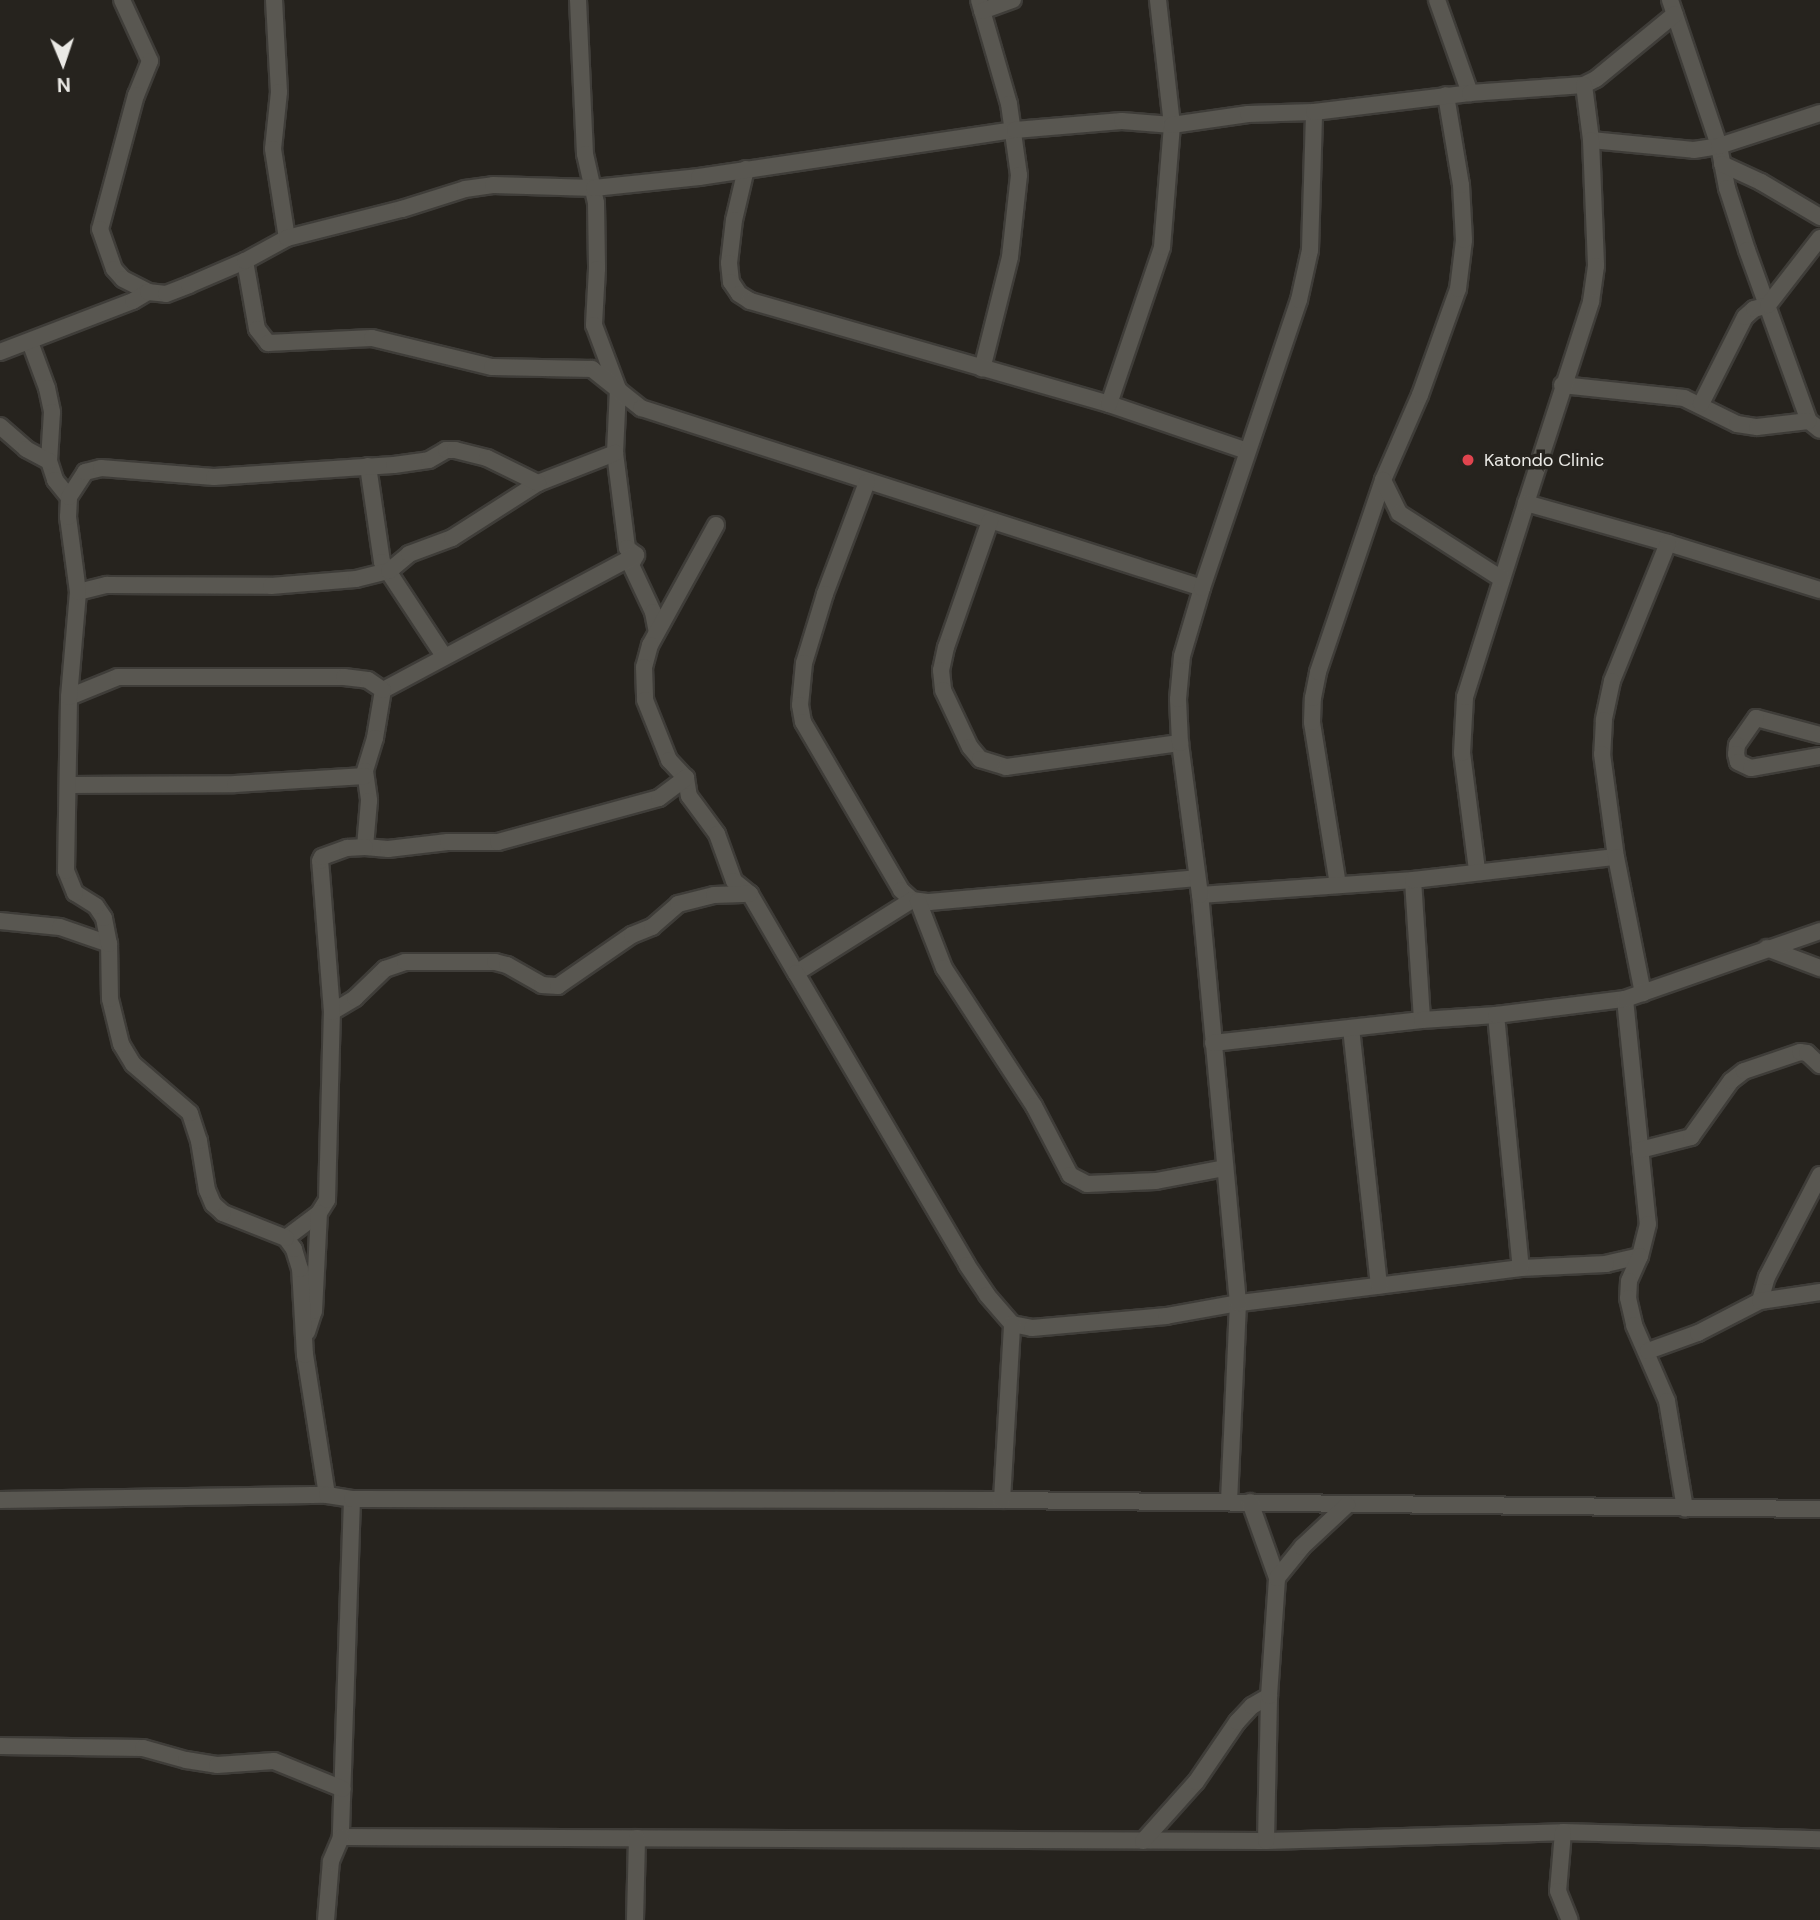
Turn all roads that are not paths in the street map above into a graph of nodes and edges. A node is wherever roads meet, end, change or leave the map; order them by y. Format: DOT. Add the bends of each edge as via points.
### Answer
graph roads {
  1 [pos="122,0"];
  2 [pos="274,0"];
  3 [pos="578,0"];
  4 [pos="1013,0"];
  5 [pos="1158,0"];
  6 [pos="1437,0"];
  7 [pos="980,5"];
  8 [pos="1673,7"];
  9 [pos="1584,85"];
  10 [pos="1470,93"];
  11 [pos="1446,95"];
  12 [pos="1314,111"];
  13 [pos="1820,113"];
  14 [pos="1172,125"];
  15 [pos="1015,130"];
  16 [pos="1591,140"];
  17 [pos="1718,146"];
  18 [pos="1722,164"];
  19 [pos="746,169"];
  20 [pos="594,188"];
  21 [pos="1820,218"];
  22 [pos="287,238"];
  23 [pos="1820,238"];
  24 [pos="246,261"];
  25 [pos="148,292"];
  26 [pos="1768,305"];
  27 [pos="30,342"];
  28 [pos="0,352"];
  29 [pos="982,369"];
  30 [pos="1562,385"];
  31 [pos="618,389"];
  32 [pos="1109,404"];
  33 [pos="1702,404"];
  34 [pos="0,426"];
  35 [pos="1814,426"];
  36 [pos="1247,451"];
  37 [pos="615,453"];
  38 [pos="49,461"];
  39 [pos="368,466"];
  40 [pos="1383,480"];
  41 [pos="867,482"];
  42 [pos="538,483"];
  43 [pos="69,496"];
  44 [pos="1526,503"];
  45 [pos="1399,513"];
  46 [pos="1370,518"];
  47 [pos="990,521"];
  48 [pos="716,525"];
  49 [pos="1668,543"];
  50 [pos="636,555"];
  51 [pos="389,571"];
  52 [pos="1502,579"];
  53 [pos="1202,589"];
  54 [pos="1820,590"];
  55 [pos="78,592"];
  56 [pos="657,632"];
  57 [pos="444,656"];
  58 [pos="383,690"];
  59 [pos="69,697"];
  60 [pos="1820,735"];
  61 [pos="1180,743"];
  62 [pos="1820,756"];
  63 [pos="365,776"];
  64 [pos="686,778"];
  65 [pos="68,785"];
  66 [pos="365,847"];
  67 [pos="1616,857"];
  68 [pos="1477,870"];
  69 [pos="1197,878"];
  70 [pos="1413,880"];
  71 [pos="1338,885"];
  72 [pos="750,894"];
  73 [pos="1200,895"];
  74 [pos="915,900"];
  75 [pos="0,921"];
  76 [pos="1820,931"];
  77 [pos="110,944"];
  78 [pos="1767,948"];
  79 [pos="1820,968"];
  80 [pos="796,973"];
  81 [pos="1643,993"];
  82 [pos="1625,999"];
  83 [pos="332,1012"];
  84 [pos="1496,1015"];
  85 [pos="1422,1020"];
  86 [pos="1351,1028"];
  87 [pos="1213,1042"];
  88 [pos="1820,1065"];
  89 [pos="1640,1150"];
  90 [pos="1225,1168"];
  91 [pos="1820,1175"];
  92 [pos="319,1213"];
  93 [pos="286,1238"];
  94 [pos="1640,1256"];
  95 [pos="1606,1264"];
  96 [pos="1521,1268"];
  97 [pos="1629,1281"];
  98 [pos="1379,1285"];
  99 [pos="1820,1292"];
  100 [pos="1760,1301"];
  101 [pos="1238,1303"];
  102 [pos="1012,1324"];
  103 [pos="305,1338"];
  104 [pos="1648,1351"];
  105 [pos="327,1495"];
  106 [pos="352,1499"];
  107 [pos="0,1500"];
  108 [pos="1002,1500"];
  109 [pos="1229,1502"];
  110 [pos="1250,1502"];
  111 [pos="1348,1504"];
  112 [pos="1685,1508"];
  113 [pos="1820,1509"];
  114 [pos="1277,1578"];
  115 [pos="1269,1696"];
  116 [pos="0,1746"];
  117 [pos="342,1789"];
  118 [pos="1563,1832"];
  119 [pos="341,1836"];
  120 [pos="637,1838"];
  121 [pos="1820,1839"];
  122 [pos="1143,1841"];
  123 [pos="1266,1841"];
  124 [pos="326,1920"];
  125 [pos="635,1920"];
  126 [pos="1570,1920"];
  1 -- 25 [label="street" via="149,61 100,229 114,269"];
  2 -- 22 [label="street" via="279,92 273,149"];
  3 -- 20 [label="street" via="585,154"];
  4 -- 7 [label="street"];
  5 -- 14 [label="street"];
  6 -- 10 [label="street"];
  7 -- 15 [label="street"];
  8 -- 9 [label="street"];
  8 -- 17 [label="street"];
  9 -- 10 [label="street"];
  9 -- 16 [label="street"];
  10 -- 11 [label="street"];
  11 -- 12 [label="street"];
  11 -- 40 [label="street" via="1462,198 1464,240 1458,289"];
  12 -- 14 [label="street"];
  12 -- 36 [label="street" via="1310,250 1299,300"];
  13 -- 17 [label="street"];
  14 -- 15 [label="street" via="1112,122"];
  14 -- 32 [label="street" via="1162,247"];
  15 -- 19 [label="street"];
  15 -- 29 [label="street" via="1017,214"];
  16 -- 17 [label="street" via="1676,150"];
  16 -- 30 [label="street" via="1596,266 1591,302"];
  17 -- 18 [label="street"];
  18 -- 21 [label="street"];
  18 -- 26 [label="street" via="1746,250"];
  19 -- 20 [label="street"];
  19 -- 29 [label="street" via="729,263 739,294"];
  20 -- 22 [label="street" via="493,185 465,189"];
  20 -- 31 [label="street" via="594,325"];
  22 -- 24 [label="street"];
  23 -- 26 [label="street"];
  24 -- 25 [label="street" via="166,294"];
  24 -- 31 [label="street" via="257,329 268,343 372,338 492,367 582,367 600,373"];
  25 -- 27 [label="street"];
  26 -- 33 [label="street" via="1745,317"];
  26 -- 35 [label="street"];
  27 -- 28 [label="street"];
  27 -- 38 [label="street" via="52,412"];
  29 -- 32 [label="street"];
  30 -- 33 [label="street" via="1655,393"];
  30 -- 44 [label="street"];
  31 -- 37 [label="street"];
  31 -- 41 [label="street" via="641,408"];
  32 -- 36 [label="street"];
  33 -- 35 [label="street" via="1737,424"];
  34 -- 38 [label="street" via="26,449"];
  36 -- 53 [label="street"];
  37 -- 42 [label="street"];
  37 -- 50 [label="street" via="626,548"];
  38 -- 43 [label="street" via="55,480"];
  39 -- 42 [label="street" via="429,460 455,450 487,458"];
  39 -- 43 [label="street" via="214,477 101,468 85,472"];
  39 -- 51 [label="street" via="379,554"];
  40 -- 45 [label="street"];
  40 -- 46 [label="street"];
  41 -- 47 [label="street"];
  41 -- 74 [label="street" via="811,640 799,686 800,705 810,734 901,890"];
  42 -- 51 [label="street" via="452,538 409,554"];
  43 -- 55 [label="street"];
  44 -- 49 [label="street"];
  44 -- 52 [label="street"];
  45 -- 46 [label="street"];
  45 -- 52 [label="street"];
  46 -- 71 [label="street" via="1312,698"];
  47 -- 53 [label="street"];
  47 -- 61 [label="street" via="941,670 943,690 980,759 1006,767"];
  48 -- 56 [label="street"];
  49 -- 54 [label="street"];
  49 -- 67 [label="street" via="1612,681 1604,720 1602,754"];
  50 -- 56 [label="street" via="631,565 653,612"];
  50 -- 57 [label="street"];
  51 -- 55 [label="street" via="356,579 271,586 107,584"];
  51 -- 57 [label="street"];
  52 -- 68 [label="street" via="1465,697 1461,726"];
  53 -- 61 [label="street" via="1182,656"];
  55 -- 59 [label="street"];
  56 -- 64 [label="street" via="643,667 645,700 669,760"];
  57 -- 58 [label="street"];
  58 -- 59 [label="street" via="368,680 344,677 118,677"];
  58 -- 63 [label="street"];
  59 -- 65 [label="street"];
  60 -- 62 [label="street" via="1756,718 1736,754 1744,768"];
  61 -- 69 [label="street"];
  63 -- 65 [label="street" via="235,784"];
  63 -- 66 [label="street" via="369,801"];
  64 -- 66 [label="street" via="659,798 499,842"];
  64 -- 72 [label="street" via="689,796 717,834 734,881"];
  65 -- 77 [label="street" via="66,872 75,893 96,906 104,918"];
  66 -- 83 [label="street" via="322,857 318,870"];
  67 -- 68 [label="street"];
  67 -- 81 [label="street"];
  68 -- 70 [label="street"];
  69 -- 73 [label="street"];
  69 -- 74 [label="street"];
  70 -- 71 [label="street"];
  70 -- 85 [label="street"];
  71 -- 73 [label="street"];
  72 -- 80 [label="street"];
  72 -- 83 [label="street" via="714,895 678,904 652,927 558,986 542,985 495,962 405,962 385,968 355,998"];
  73 -- 87 [label="street"];
  74 -- 80 [label="street"];
  74 -- 90 [label="street" via="944,968 1034,1106 1070,1175 1087,1184 1156,1181"];
  75 -- 77 [label="street" via="60,927"];
  76 -- 78 [label="street"];
  77 -- 93 [label="street" via="110,999 121,1044 133,1064 190,1113 213,1204 223,1213"];
  78 -- 79 [label="street"];
  78 -- 81 [label="street"];
  80 -- 102 [label="street" via="967,1265"];
  81 -- 82 [label="street"];
  82 -- 84 [label="street"];
  82 -- 89 [label="street"];
  83 -- 92 [label="street" via="327,1200"];
  84 -- 85 [label="street"];
  84 -- 96 [label="street"];
  85 -- 86 [label="street"];
  86 -- 87 [label="street"];
  86 -- 98 [label="street"];
  87 -- 90 [label="street"];
  88 -- 89 [label="street" via="1800,1052 1744,1071 1731,1081 1691,1137"];
  89 -- 94 [label="street" via="1648,1224"];
  90 -- 101 [label="street"];
  91 -- 100 [label="street" via="1766,1277"];
  92 -- 93 [label="street"];
  92 -- 103 [label="street" via="314,1311"];
  93 -- 103 [label="street" via="300,1269"];
  94 -- 95 [label="street"];
  94 -- 97 [label="street"];
  95 -- 96 [label="street"];
  95 -- 97 [label="street"];
  96 -- 98 [label="street"];
  97 -- 104 [label="street" via="1634,1325"];
  98 -- 101 [label="street"];
  99 -- 100 [label="street"];
  100 -- 104 [label="street" via="1698,1333"];
  101 -- 102 [label="street" via="1166,1316 1032,1328"];
  101 -- 109 [label="street"];
  102 -- 108 [label="street"];
  103 -- 105 [label="street"];
  104 -- 112 [label="street" via="1667,1401"];
  105 -- 106 [label="street"];
  105 -- 107 [label="street"];
  106 -- 108 [label="street"];
  106 -- 117 [label="street"];
  108 -- 109 [label="street"];
  109 -- 110 [label="street"];
  110 -- 111 [label="street"];
  110 -- 114 [label="street"];
  111 -- 112 [label="street"];
  111 -- 114 [label="street"];
  112 -- 113 [label="street"];
  114 -- 115 [label="street"];
  115 -- 122 [label="street" via="1237,1722 1196,1782"];
  115 -- 123 [label="street"];
  116 -- 117 [label="street" via="143,1748 217,1765 274,1761"];
  117 -- 119 [label="street"];
  118 -- 121 [label="street"];
  118 -- 123 [label="street"];
  118 -- 126 [label="street" via="1558,1891"];
  119 -- 120 [label="street"];
  119 -- 124 [label="street" via="331,1861"];
  120 -- 122 [label="street"];
  120 -- 125 [label="street"];
  122 -- 123 [label="street"];
}
